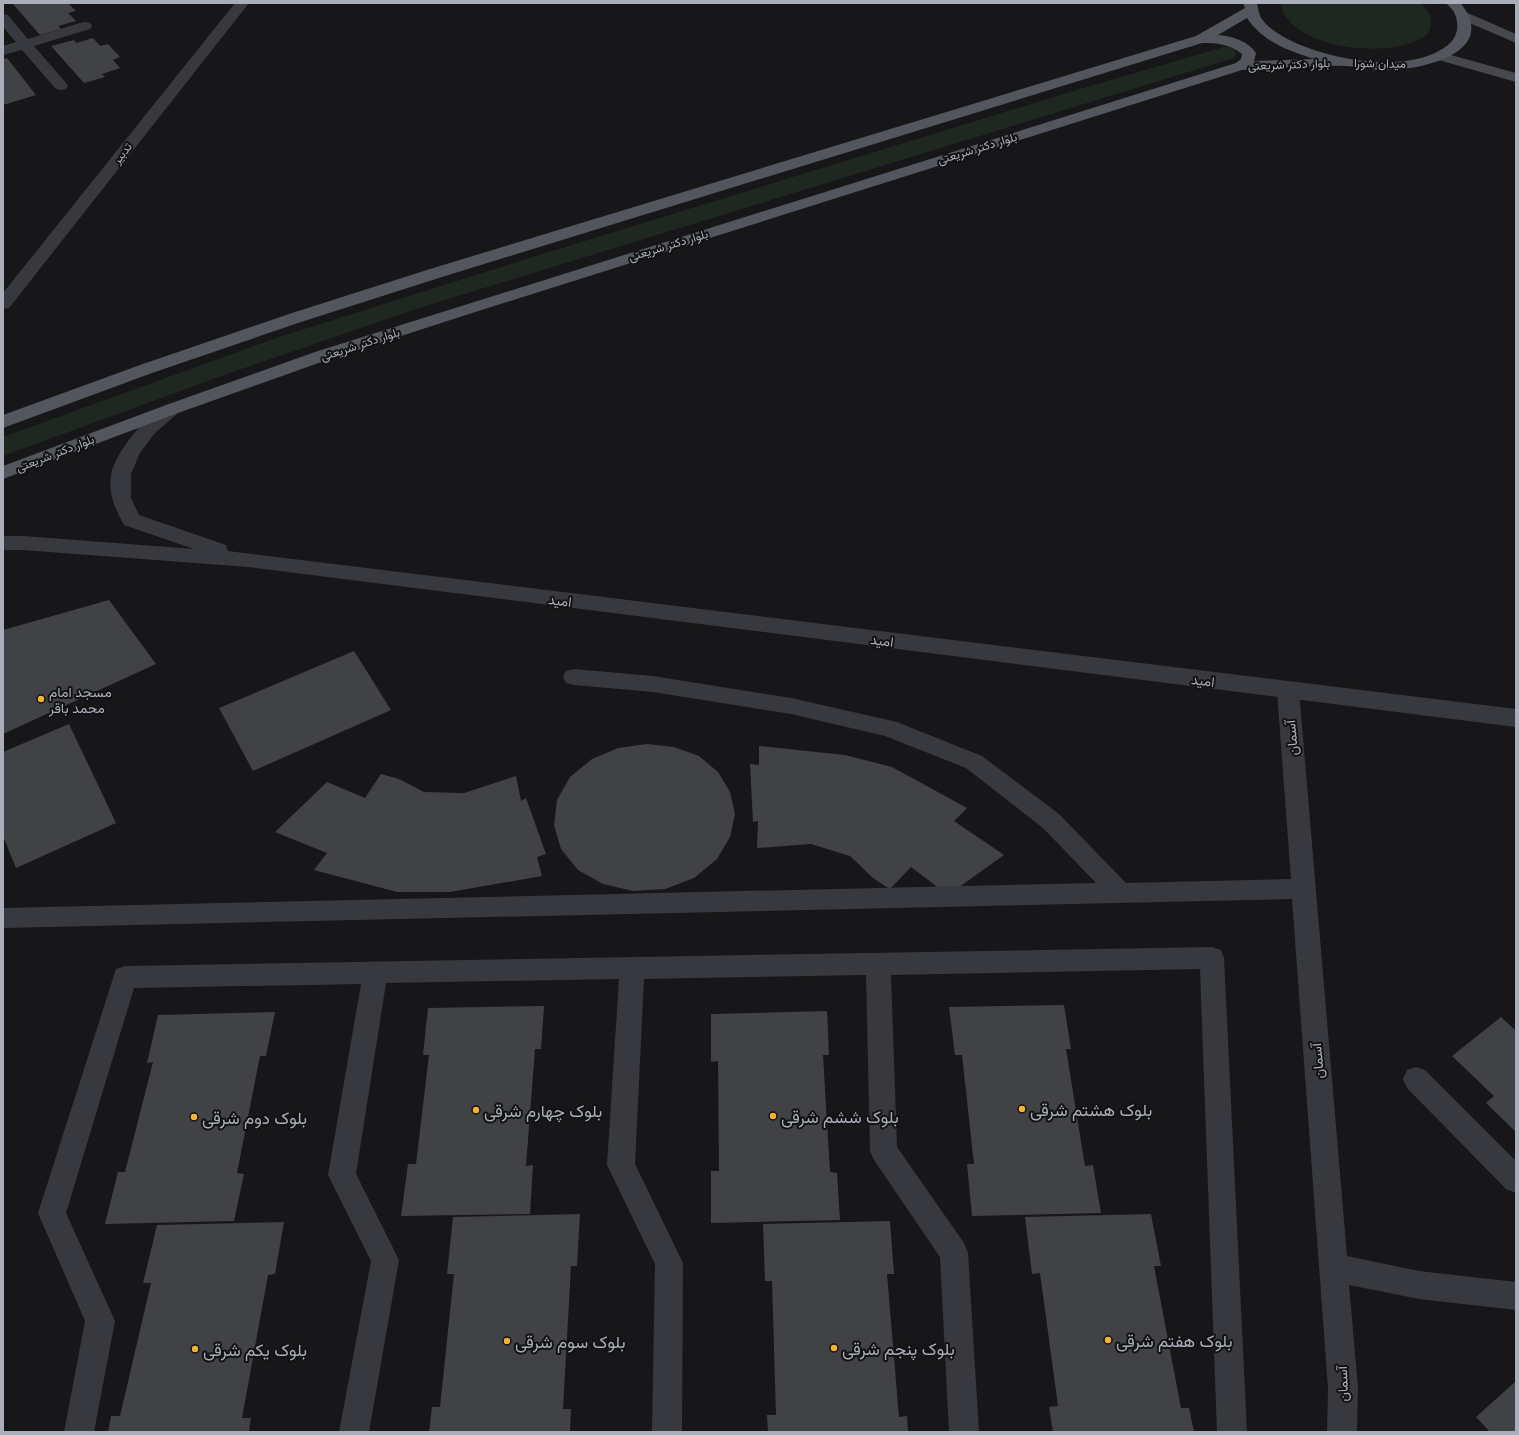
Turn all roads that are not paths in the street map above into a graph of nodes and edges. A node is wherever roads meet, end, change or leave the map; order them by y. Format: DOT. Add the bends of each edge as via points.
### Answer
graph roads {
  1 [pos="242,3"];
  2 [pos="1250,7"];
  3 [pos="1459,7"];
  4 [pos="3,18"];
  5 [pos="85,26"];
  6 [pos="1201,39"];
  7 [pos="1516,39"];
  8 [pos="24,44"];
  9 [pos="3,51"];
  10 [pos="1440,56"];
  11 [pos="1344,62"];
  12 [pos="1241,66"];
  13 [pos="1516,78"];
  14 [pos="61,86"];
  15 [pos="3,304"];
  16 [pos="172,409"];
  17 [pos="3,422"];
  18 [pos="3,473"];
  19 [pos="3,543"];
  20 [pos="248,560"];
  21 [pos="574,676"];
  22 [pos="1288,691"];
  23 [pos="1516,718"];
  24 [pos="1303,889"];
  25 [pos="1120,893"];
  26 [pos="3,918"];
  27 [pos="878,964"];
  28 [pos="632,968"];
  29 [pos="375,973"];
  30 [pos="1416,1079"];
  31 [pos="1516,1180"];
  32 [pos="1334,1268"];
  33 [pos="1516,1296"];
  34 [pos="79,1432"];
  35 [pos="354,1432"];
  36 [pos="667,1432"];
  37 [pos="964,1432"];
  38 [pos="1232,1432"];
  39 [pos="1342,1432"];
  1 -- 15 [label="street, تدبیر"];
  2 -- 6 [label="main road"];
  2 -- 11 [label="main road, میدان شورا" via="1261,27 1281,42 1310,54"];
  3 -- 7 [label="main road"];
  3 -- 10 [label="main road, میدان شورا" via="1466,30 1458,45"];
  4 -- 8 [label="street"];
  5 -- 8 [label="street"];
  6 -- 12 [label="main road" via="1230,40 1242,46 1248,53 1248,60"];
  6 -- 17 [label="main road" via="436,273 146,369"];
  8 -- 9 [label="street"];
  8 -- 14 [label="street"];
  10 -- 11 [label="main road, میدان شورا" via="1413,64 1380,66"];
  10 -- 13 [label="main road"];
  11 -- 12 [label="main road, بلوار دکتر شریعتی"];
  12 -- 16 [label="main road, بلوار دکتر شریعتی" via="463,310 321,356"];
  16 -- 18 [label="main road, بلوار دکتر شریعتی"];
  16 -- 20 [label="street" via="143,434 131,451 122,474 121,498 131,520"];
  19 -- 20 [label="street"];
  20 -- 22 [label="street, امید"];
  21 -- 25 [label="street" via="653,684 791,706 904,733 974,762 1051,821"];
  22 -- 23 [label="street, امید"];
  22 -- 24 [label="street, آسمان"];
  24 -- 25 [label="street"];
  24 -- 32 [label="street, آسمان"];
  25 -- 26 [label="street"];
  27 -- 28 [label="street"];
  27 -- 37 [label="street" via="884,1151 954,1253"];
  27 -- 38 [label="street" via="1212,958"];
  28 -- 29 [label="street"];
  28 -- 36 [label="street" via="621,1165 668,1263"];
  29 -- 34 [label="street" via="125,977 52,1213 100,1321"];
  29 -- 35 [label="street" via="342,1175 385,1260"];
  30 -- 31 [label="street"];
  32 -- 33 [label="street" via="1419,1285"];
  32 -- 39 [label="street, آسمان" via="1344,1388"];
}
